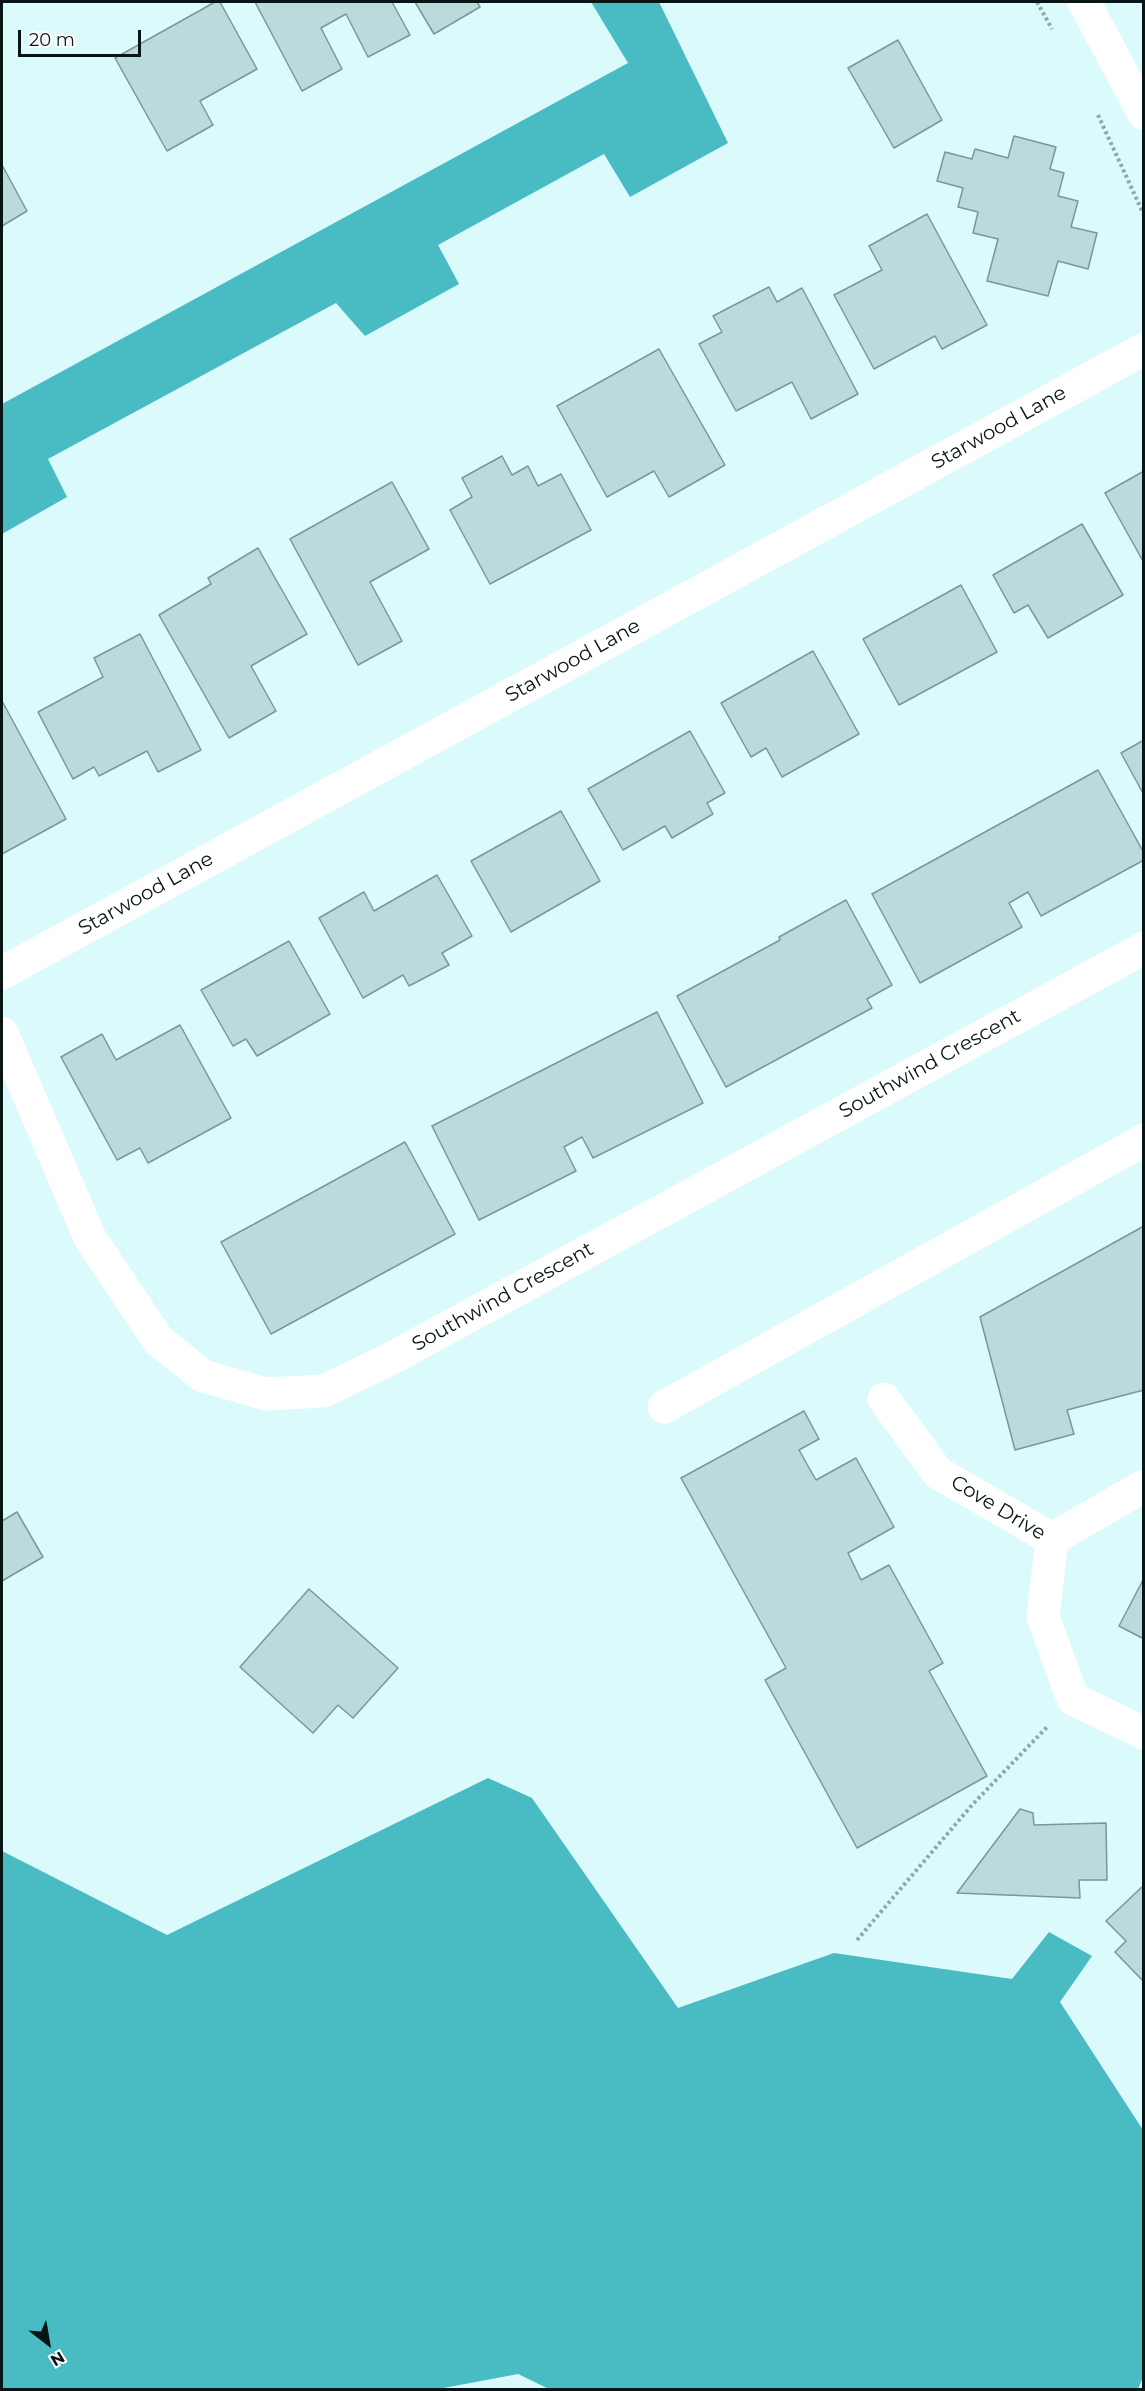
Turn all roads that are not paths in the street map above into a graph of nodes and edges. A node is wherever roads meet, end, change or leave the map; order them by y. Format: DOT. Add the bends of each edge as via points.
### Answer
graph roads {
  1 [pos="1084,2"];
  2 [pos="1143,114"];
  3 [pos="1143,349"];
  4 [pos="1143,948"];
  5 [pos="2,973"];
  6 [pos="2,1033"];
  7 [pos="1143,1140"];
  8 [pos="884,1399"];
  9 [pos="664,1407"];
  10 [pos="1143,1486"];
  11 [pos="1052,1539"];
  12 [pos="1143,1733"];
  1 -- 2 [label="street"];
  3 -- 5 [label="street, Starwood Lane"];
  4 -- 6 [label="street, Southwind Crescent" via="392,1358 324,1391 266,1394 203,1376 158,1340 90,1238"];
  7 -- 9 [label="street"];
  8 -- 11 [label="street, Cove Drive" via="938,1473"];
  10 -- 11 [label="street"];
  11 -- 12 [label="street, Cove Drive" via="1043,1617 1073,1699"];
}
